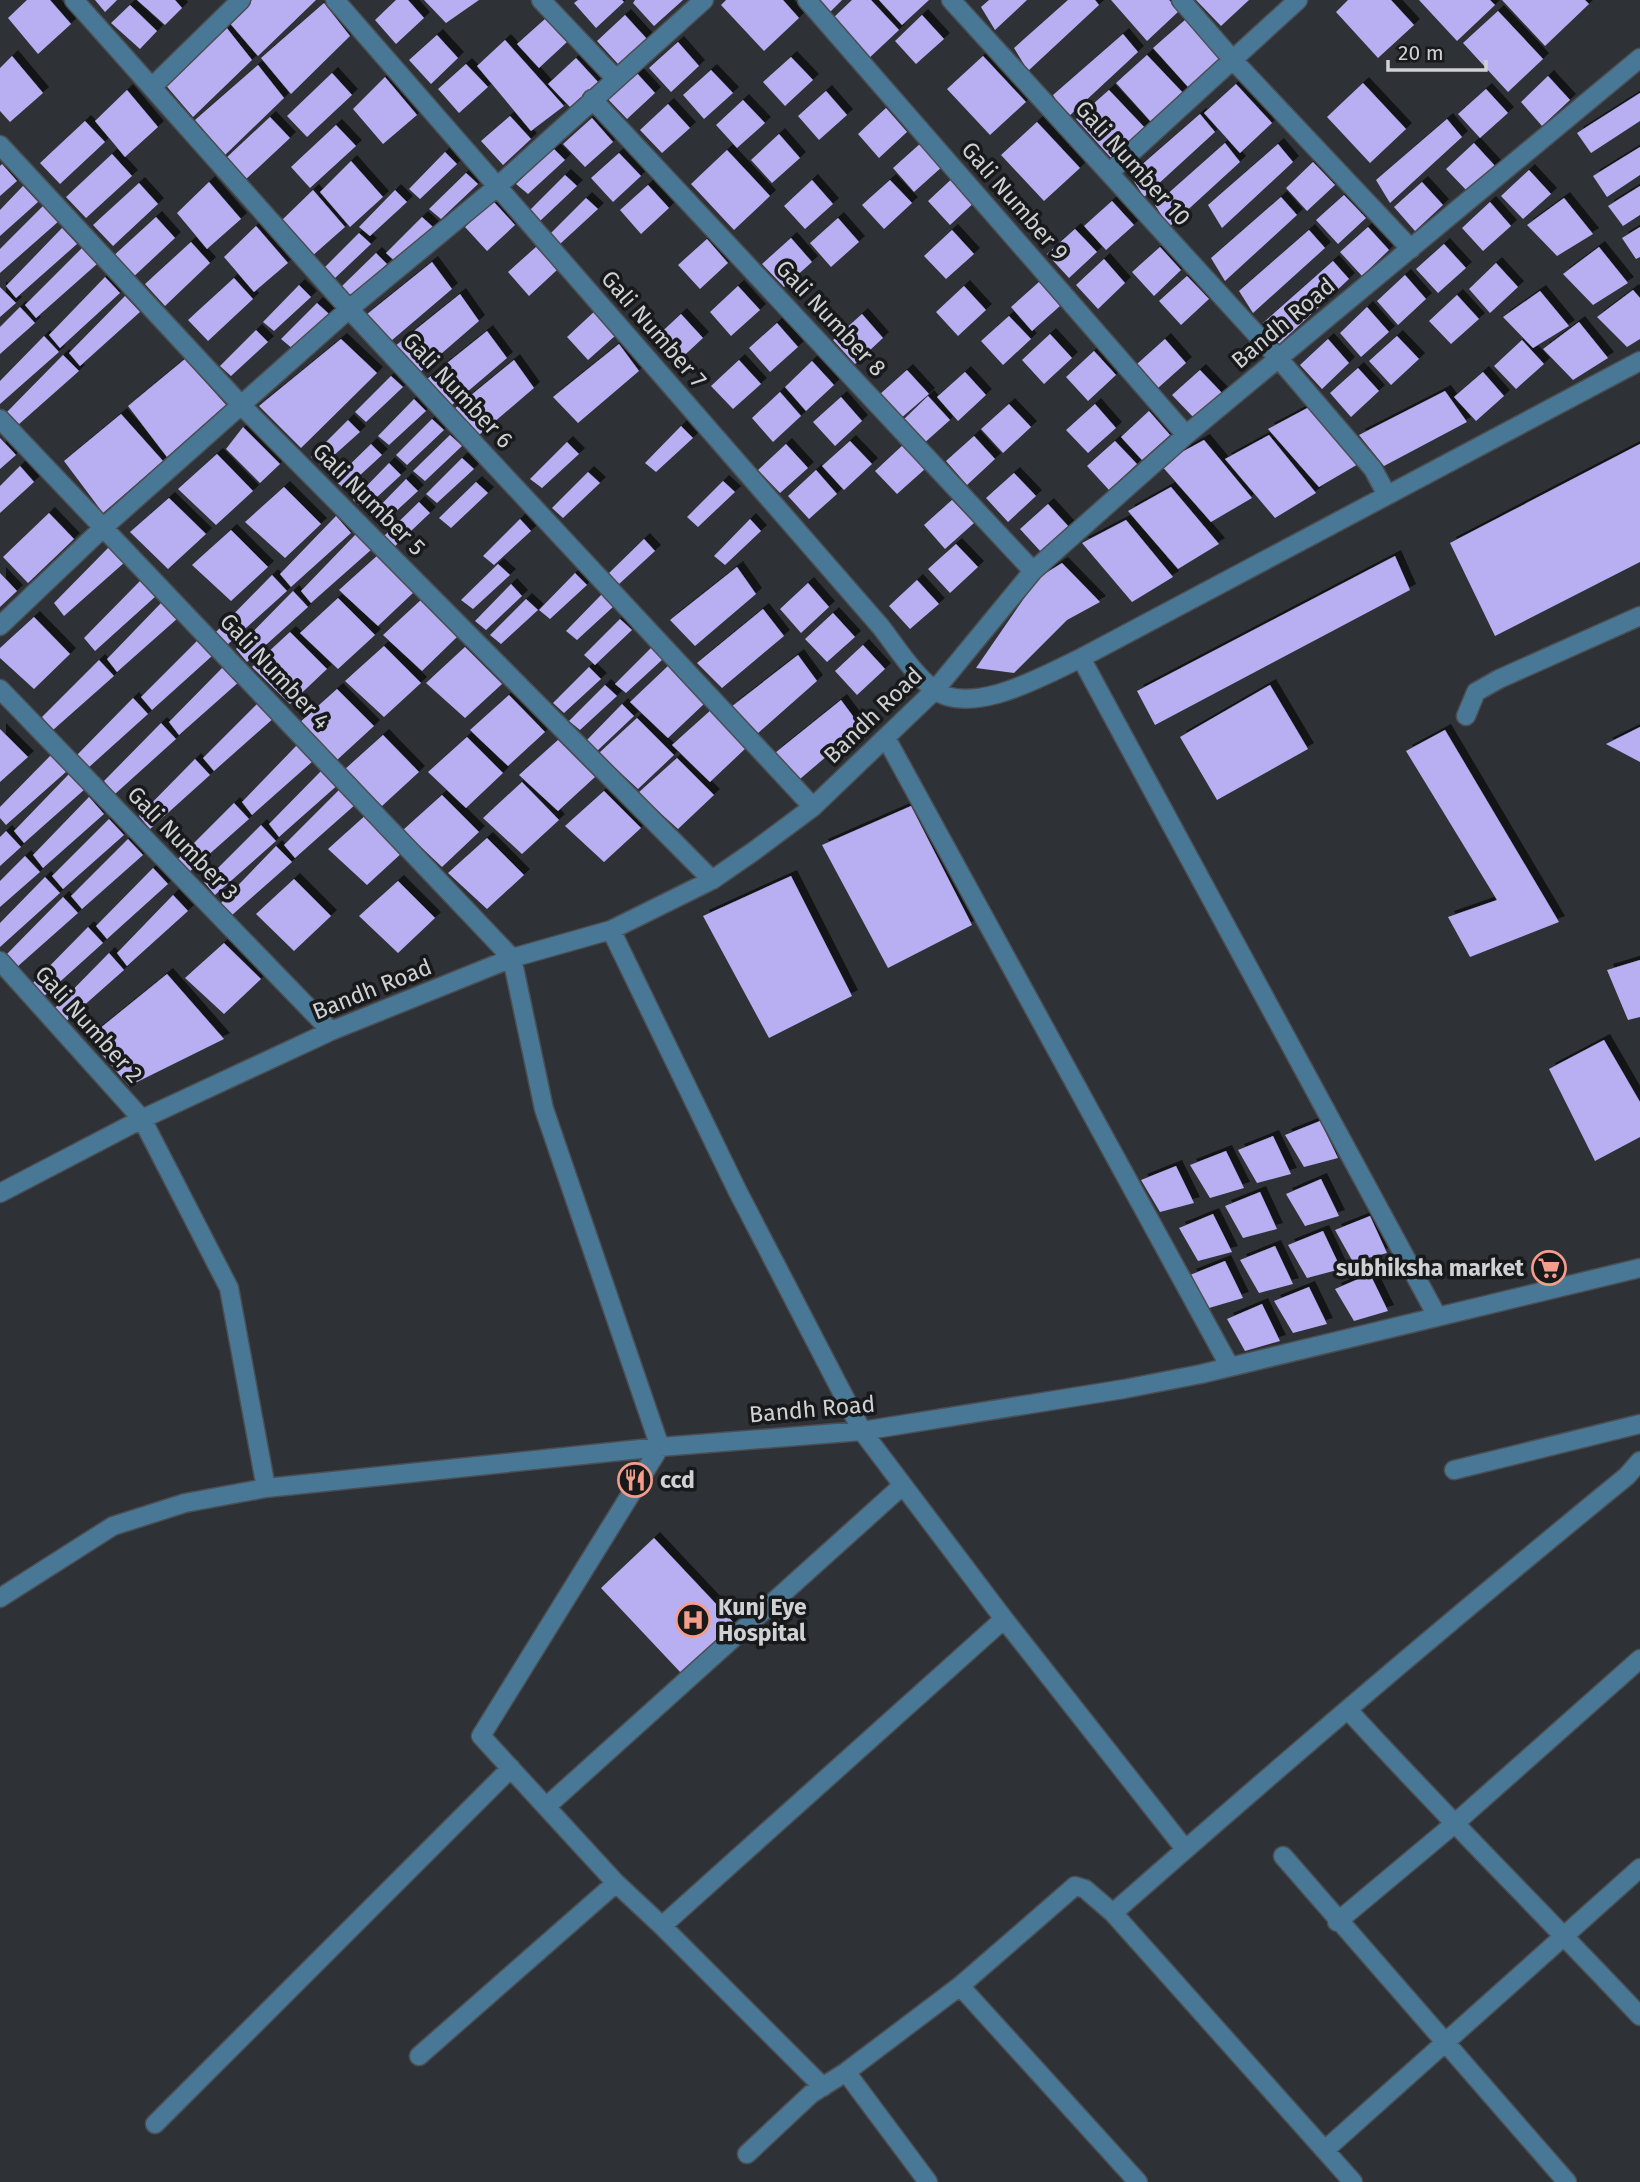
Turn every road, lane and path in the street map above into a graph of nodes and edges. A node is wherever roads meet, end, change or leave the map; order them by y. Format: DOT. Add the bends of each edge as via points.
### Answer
graph roads {
  1 [pos="74,0"];
  2 [pos="242,0"];
  3 [pos="335,0"];
  4 [pos="541,0"];
  5 [pos="704,0"];
  6 [pos="807,0"];
  7 [pos="951,0"];
  8 [pos="1181,0"];
  9 [pos="1298,0"];
  10 [pos="1640,58"];
  11 [pos="1232,59"];
  12 [pos="616,79"];
  13 [pos="153,86"];
  14 [pos="592,99"];
  15 [pos="0,145"];
  16 [pos="1109,173"];
  17 [pos="498,186"];
  18 [pos="1411,248"];
  19 [pos="349,309"];
  20 [pos="1279,359"];
  21 [pos="1640,361"];
  22 [pos="242,406"];
  23 [pos="0,419"];
  24 [pos="1186,435"];
  25 [pos="1387,495"];
  26 [pos="105,526"];
  27 [pos="1033,571"];
  28 [pos="1640,616"];
  29 [pos="0,626"];
  30 [pos="1081,658"];
  31 [pos="0,689"];
  32 [pos="935,690"];
  33 [pos="1466,716"];
  34 [pos="886,738"];
  35 [pos="814,807"];
  36 [pos="712,880"];
  37 [pos="611,930"];
  38 [pos="512,958"];
  39 [pos="0,961"];
  40 [pos="331,1031"];
  41 [pos="142,1119"];
  42 [pos="0,1193"];
  43 [pos="1640,1268"];
  44 [pos="1437,1316"];
  45 [pos="1230,1367"];
  46 [pos="1640,1424"];
  47 [pos="862,1431"];
  48 [pos="660,1447"];
  49 [pos="1640,1461"];
  50 [pos="1454,1469"];
  51 [pos="902,1486"];
  52 [pos="266,1488"];
  53 [pos="0,1598"];
  54 [pos="1004,1619"];
  55 [pos="1640,1659"];
  56 [pos="1349,1711"];
  57 [pos="510,1768"];
  58 [pos="547,1806"];
  59 [pos="1453,1825"];
  60 [pos="1185,1849"];
  61 [pos="1283,1856"];
  62 [pos="1640,1868"];
  63 [pos="616,1884"];
  64 [pos="1113,1913"];
  65 [pos="1337,1922"];
  66 [pos="663,1926"];
  67 [pos="1564,1935"];
  68 [pos="960,1986"];
  69 [pos="1640,2016"];
  70 [pos="1445,2043"];
  71 [pos="419,2056"];
  72 [pos="846,2071"];
  73 [pos="823,2087"];
  74 [pos="155,2124"];
  75 [pos="1325,2150"];
  76 [pos="747,2154"];
  77 [pos="929,2182"];
  78 [pos="1138,2182"];
  79 [pos="1353,2182"];
  80 [pos="1566,2182"];
  1 -- 13 [label="street, Gali Number 6"];
  2 -- 13 [label="street"];
  3 -- 17 [label="street, Gali Number 7"];
  4 -- 12 [label="street"];
  5 -- 12 [label="street"];
  6 -- 24 [label="street, Gali Number 9"];
  7 -- 16 [label="street, Gali Number 10"];
  8 -- 11 [label="street"];
  9 -- 11 [label="street"];
  10 -- 18 [label="street, Bandh Road"];
  11 -- 16 [label="street"];
  11 -- 18 [label="street"];
  12 -- 14 [label="street"];
  13 -- 19 [label="street, Gali Number 6"];
  14 -- 17 [label="street"];
  14 -- 27 [label="street, Gali Number 8"];
  15 -- 22 [label="street, Gali Number 5"];
  16 -- 20 [label="street, Gali Number 10"];
  17 -- 19 [label="street"];
  17 -- 32 [label="street, Gali Number 7"];
  18 -- 20 [label="street, Bandh Road"];
  19 -- 22 [label="street"];
  19 -- 35 [label="street, Gali Number 6"];
  20 -- 24 [label="street, Bandh Road"];
  20 -- 25 [label="street, Gali Number 10" via="1373,469"];
  21 -- 25 [label="street"];
  22 -- 26 [label="street"];
  22 -- 36 [label="street, Gali Number 5"];
  23 -- 26 [label="street, Gali Number 4"];
  24 -- 27 [label="street, Bandh Road"];
  25 -- 30 [label="street"];
  26 -- 29 [label="street"];
  26 -- 38 [label="street, Gali Number 4"];
  27 -- 32 [label="street, Bandh Road"];
  28 -- 33 [label="street" via="1476,692"];
  30 -- 32 [label="street" via="979,699"];
  30 -- 44 [label="street"];
  31 -- 40 [label="street, Gali Number 3"];
  32 -- 34 [label="street, Bandh Road"];
  34 -- 35 [label="street, Bandh Road"];
  34 -- 45 [label="street"];
  35 -- 36 [label="street, Bandh Road"];
  36 -- 37 [label="street, Bandh Road"];
  37 -- 38 [label="street, Bandh Road"];
  37 -- 47 [label="street"];
  38 -- 40 [label="street, Bandh Road"];
  38 -- 48 [label="street" via="544,1109"];
  39 -- 41 [label="street, Gali Number 2"];
  40 -- 41 [label="street, Bandh Road"];
  41 -- 42 [label="street, Bandh Road"];
  41 -- 52 [label="street, Gali Number 2" via="229,1288"];
  43 -- 44 [label="street, Bandh Road"];
  44 -- 45 [label="street, Bandh Road"];
  45 -- 47 [label="street, Bandh Road" via="1124,1389"];
  46 -- 50 [label="street"];
  47 -- 48 [label="street, Bandh Road"];
  47 -- 51 [label="street"];
  48 -- 52 [label="street, Bandh Road"];
  48 -- 57 [label="street" via="481,1733"];
  49 -- 56 [label="street"];
  51 -- 54 [label="street"];
  51 -- 58 [label="street"];
  52 -- 53 [label="street, Bandh Road" via="134,1517 95,1536"];
  54 -- 60 [label="street"];
  54 -- 66 [label="street"];
  55 -- 59 [label="street"];
  56 -- 59 [label="street"];
  56 -- 60 [label="street"];
  57 -- 58 [label="street"];
  57 -- 74 [label="street"];
  58 -- 63 [label="street"];
  59 -- 65 [label="street"];
  59 -- 67 [label="street"];
  60 -- 64 [label="street"];
  61 -- 65 [label="street"];
  62 -- 67 [label="street"];
  63 -- 66 [label="street"];
  63 -- 71 [label="street"];
  64 -- 68 [label="street" via="1085,1889 1071,1888"];
  64 -- 75 [label="street"];
  65 -- 70 [label="street"];
  66 -- 73 [label="street"];
  67 -- 69 [label="street"];
  67 -- 70 [label="street"];
  68 -- 72 [label="street"];
  68 -- 78 [label="street"];
  70 -- 75 [label="street"];
  70 -- 80 [label="street"];
  72 -- 73 [label="street"];
  72 -- 77 [label="street"];
  73 -- 76 [label="street"];
  75 -- 79 [label="street"];
}
